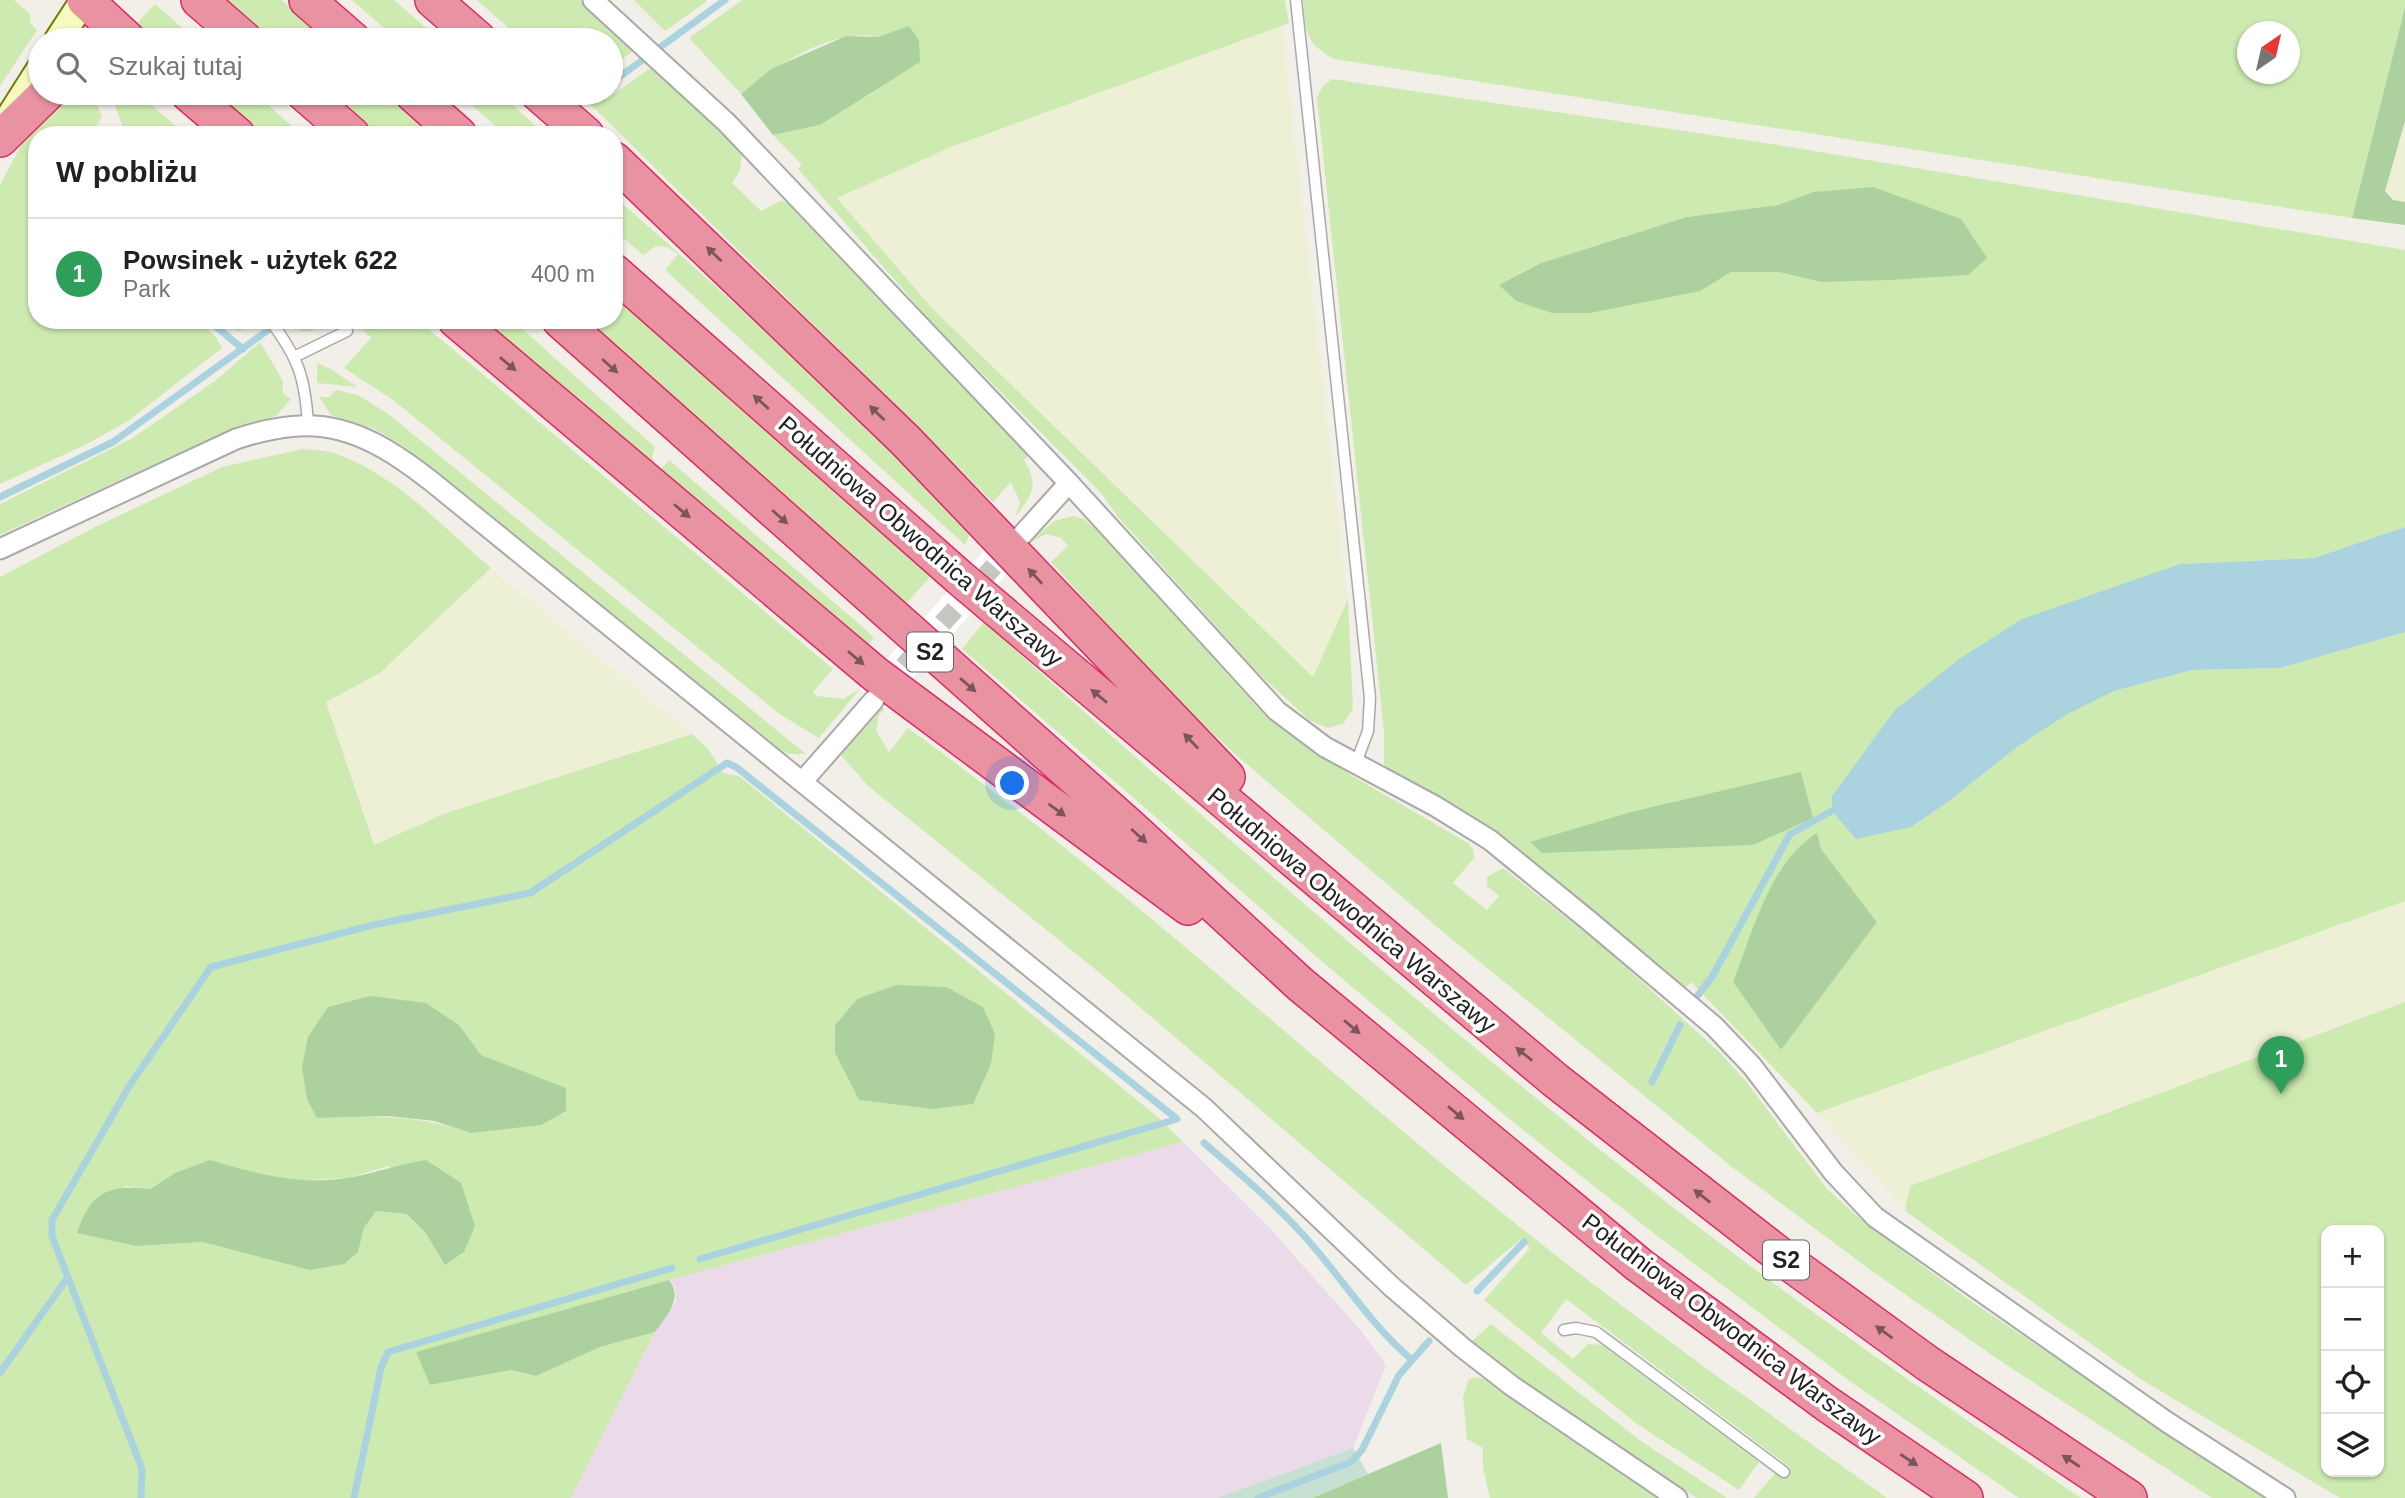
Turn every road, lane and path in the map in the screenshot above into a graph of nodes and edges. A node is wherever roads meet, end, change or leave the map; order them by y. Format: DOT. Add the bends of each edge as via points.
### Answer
graph roads {
  1 [pos="84,0"];
  2 [pos="200,0"];
  3 [pos="307,0"];
  4 [pos="433,0"];
  5 [pos="593,0"];
  6 [pos="1296,0"];
  7 [pos="66,28"];
  8 [pos="115,28"];
  9 [pos="232,28"];
  10 [pos="339,28"];
  11 [pos="465,28"];
  12 [pos="623,28"];
  13 [pos="623,28"];
  14 [pos="28,88"];
  15 [pos="35,105"];
  16 [pos="202,105"];
  17 [pos="318,105"];
  18 [pos="426,105"];
  19 [pos="552,105"];
  20 [pos="226,126"];
  21 [pos="342,126"];
  22 [pos="450,126"];
  23 [pos="576,126"];
  24 [pos="0,132"];
  25 [pos="0,139"];
  26 [pos="623,169"];
  27 [pos="623,280"];
  28 [pos="276,329"];
  29 [pos="467,329"];
  30 [pos="569,329"];
  31 [pos="347,331"];
  32 [pos="296,356"];
  33 [pos="308,424"];
  34 [pos="1069,483"];
  35 [pos="1022,536"];
  36 [pos="0,549"];
  37 [pos="874,699"];
  38 [pos="1356,763"];
  39 [pos="802,782"];
  40 [pos="1338,898"];
  41 [pos="1300,984"];
  42 [pos="1564,1330"];
  43 [pos="1784,1472"];
  44 [pos="1677,1498"];
  45 [pos="1965,1498"];
  46 [pos="2129,1498"];
  47 [pos="2285,1498"];
  1 -- 7 [label="main road"];
  1 -- 8 [label="highway"];
  2 -- 9 [label="highway"];
  3 -- 10 [label="highway"];
  4 -- 11 [label="highway"];
  5 -- 12 [label="street"];
  6 -- 38 [label="lane" via="1370,698 1368,731"];
  13 -- 34 [label="street" via="727,123"];
  14 -- 24 [label="main road"];
  15 -- 25 [label="highway"];
  16 -- 20 [label="highway"];
  17 -- 21 [label="highway"];
  18 -- 22 [label="highway"];
  19 -- 23 [label="highway"];
  40 -- 26 [label="highway, one-way" via="905,440"];
  40 -- 27 [label="highway, Południowa Obwodnica Warszawy / S2, one-way" via="960,578"];
  28 -- 32 [label="lane"];
  29 -- 41 [label="highway, one-way" via="891,687 1181,902"];
  30 -- 41 [label="highway, Południowa Obwodnica Warszawy / S2, one-way"];
  31 -- 32 [label="lane"];
  32 -- 33 [label="lane"];
  33 -- 36 [label="street" via="267,428 236,439"];
  33 -- 39 [label="street" via="360,434 398,455"];
  34 -- 35 [label="street"];
  34 -- 38 [label="street" via="1277,711 1325,747"];
  37 -- 39 [label="street"];
  38 -- 47 [label="street" via="1490,840 1714,1026 1875,1217 2167,1422"];
  39 -- 44 [label="street" via="1204,1108 1392,1287 1463,1348"];
  46 -- 40 [label="highway, Południowa Obwodnica Warszawy / S2, one-way" via="1927,1363 1795,1267 1555,1080"];
  41 -- 45 [label="highway, Południowa Obwodnica Warszawy / S2, one-way" via="1639,1265 1827,1404"];
  42 -- 43 [label="lane" via="1596,1332"];
}
